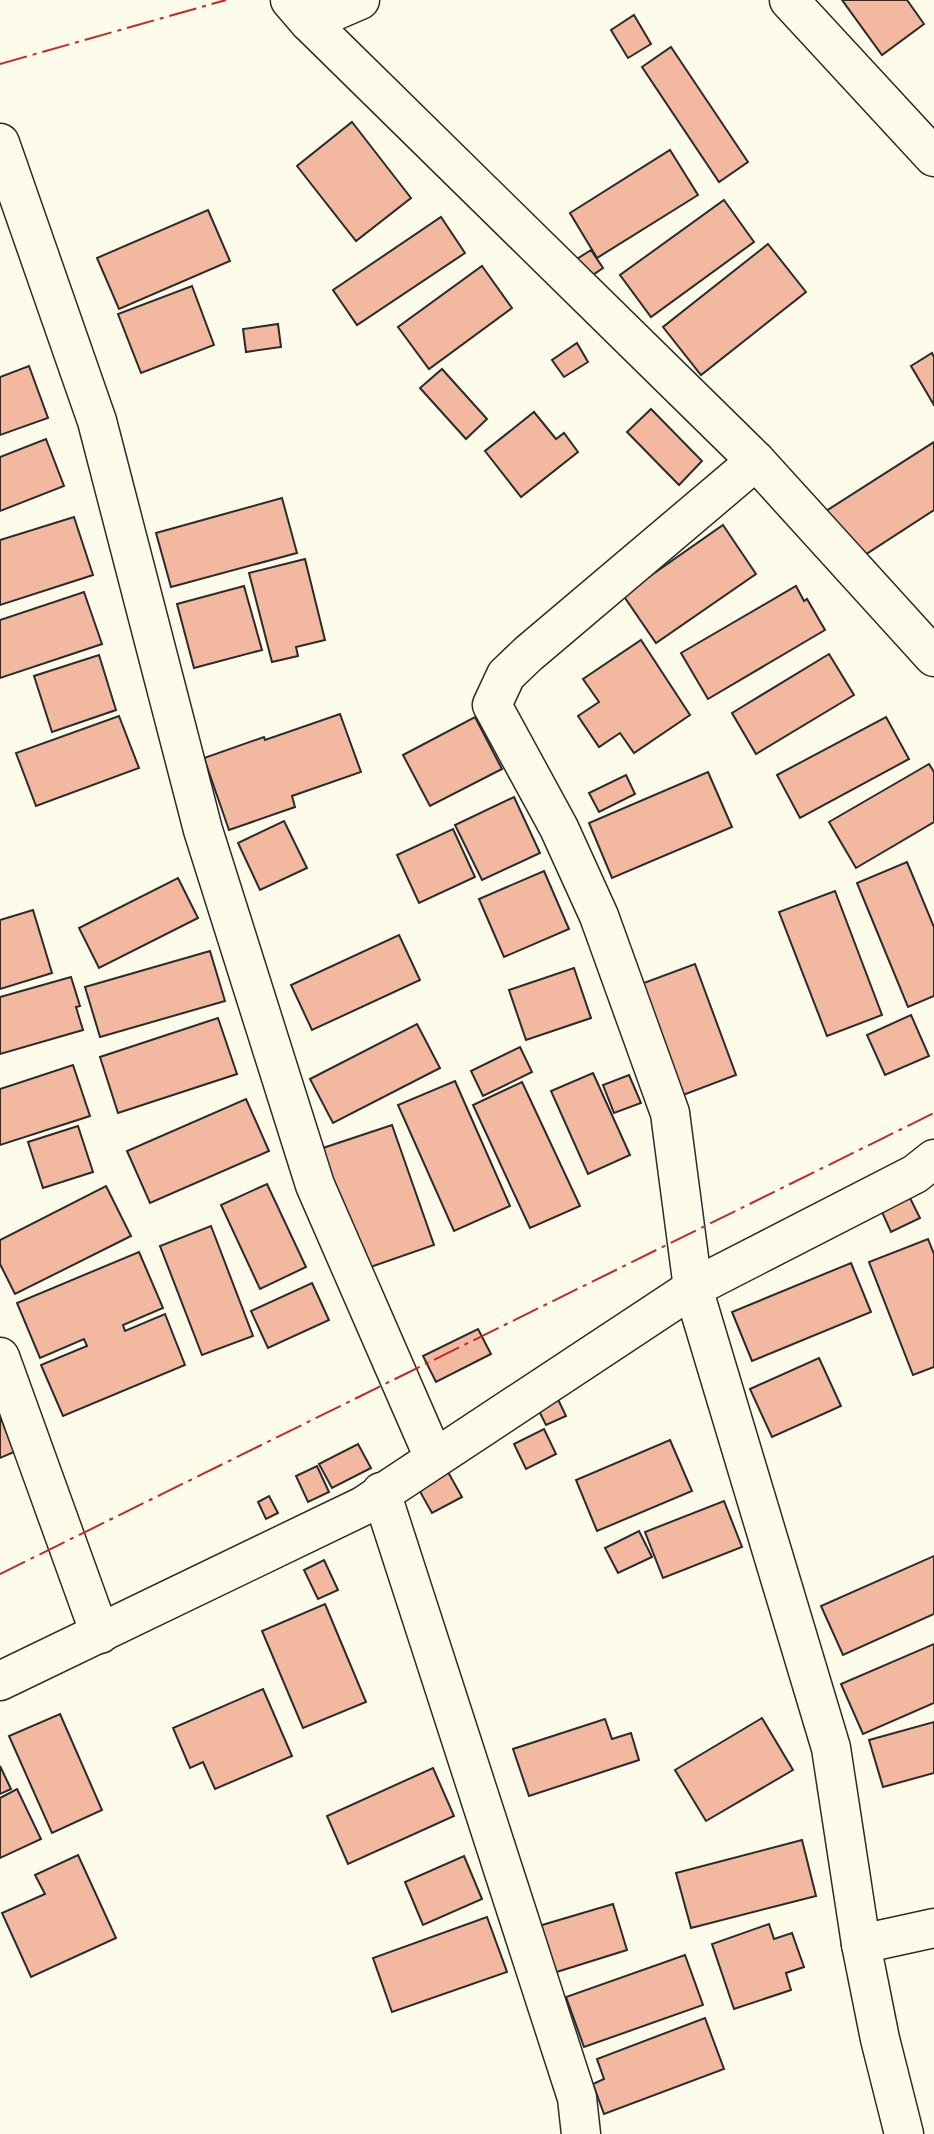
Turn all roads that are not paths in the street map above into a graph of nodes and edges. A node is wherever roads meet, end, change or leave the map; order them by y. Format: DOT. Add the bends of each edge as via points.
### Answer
graph roads {
  1 [pos="360,0"];
  2 [pos="789,0"];
  3 [pos="300,11"];
  4 [pos="0,143"];
  5 [pos="934,157"];
  6 [pos="756,461"];
  7 [pos="934,657"];
  8 [pos="934,1159"];
  9 [pos="693,1288"];
  10 [pos="0,1357"];
  11 [pos="434,1458"];
  12 [pos="381,1492"];
  13 [pos="100,1634"];
  14 [pos="0,1681"];
  15 [pos="934,1928"];
  16 [pos="861,1944"];
  17 [pos="581,2134"];
  18 [pos="904,2134"];
  1 -- 3 [label="street"];
  2 -- 5 [label="street"];
  3 -- 6 [label="street"];
  4 -- 11 [label="street" via="97,421 203,830 315,1185"];
  6 -- 7 [label="street"];
  6 -- 9 [label="street" via="528,654 506,675 492,705 559,828 599,916 670,1113"];
  8 -- 9 [label="street" via="915,1174"];
  9 -- 11 [label="street"];
  9 -- 16 [label="street" via="831,1748"];
  10 -- 13 [label="street"];
  11 -- 12 [label="street"];
  12 -- 13 [label="street" via="363,1506"];
  12 -- 17 [label="street" via="577,2098"];
  13 -- 14 [label="street"];
  15 -- 16 [label="street"];
  16 -- 18 [label="street"];
}
